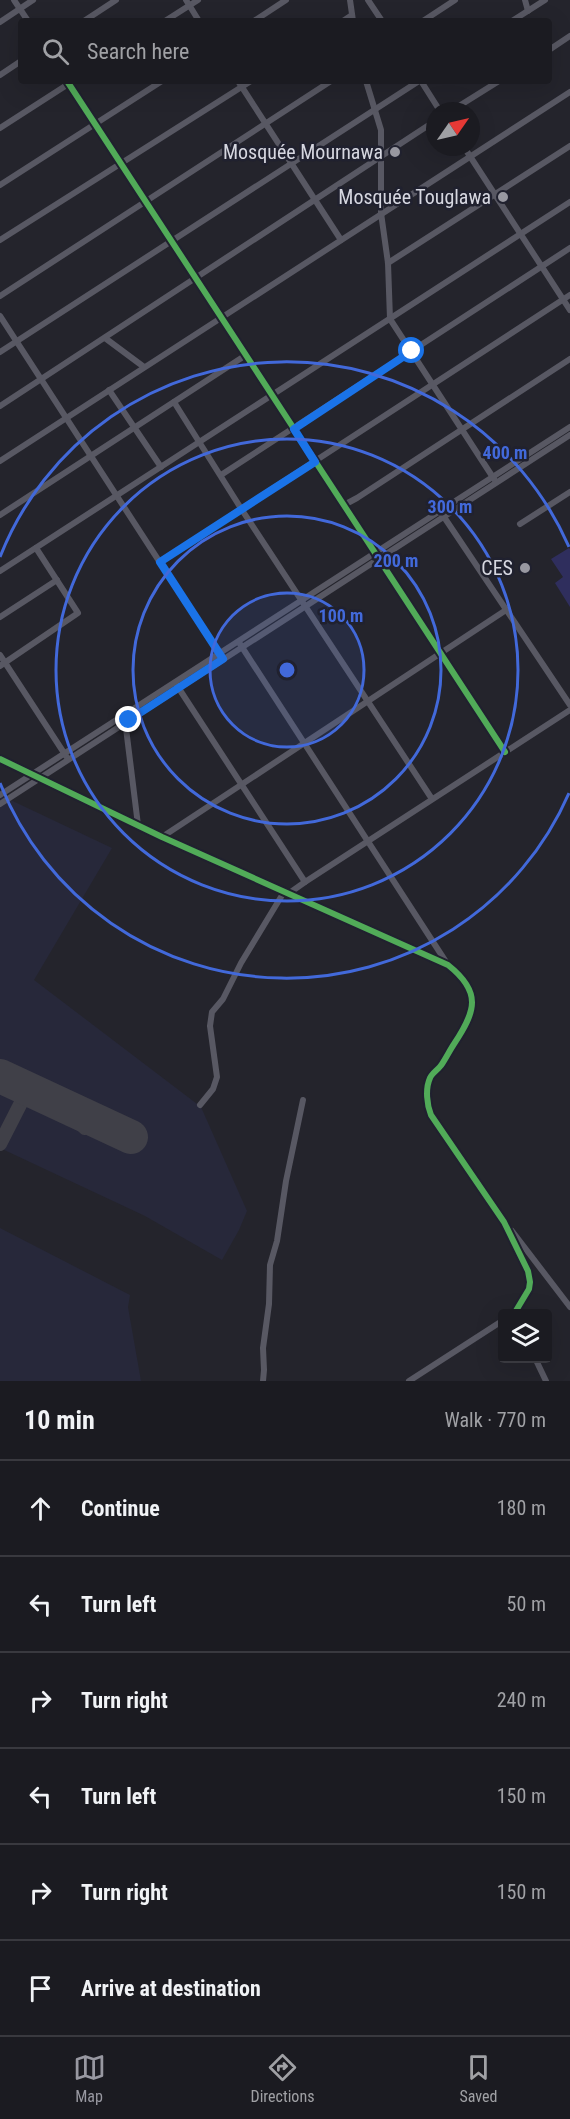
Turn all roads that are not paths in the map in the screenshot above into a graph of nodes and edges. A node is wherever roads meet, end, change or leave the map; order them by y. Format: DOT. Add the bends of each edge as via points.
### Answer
graph roads {
  1 [pos="14,0"];
  2 [pos="33,0"];
  3 [pos="116,0"];
  4 [pos="198,0"];
  5 [pos="286,0"];
  6 [pos="350,0"];
  7 [pos="456,0"];
  8 [pos="525,0"];
  9 [pos="544,0"];
  10 [pos="370,1"];
  11 [pos="187,3"];
  12 [pos="20,9"];
  13 [pos="528,10"];
  14 [pos="26,18"];
  15 [pos="89,18"];
  16 [pos="169,18"];
  17 [pos="197,18"];
  18 [pos="259,18"];
  19 [pos="353,18"];
  20 [pos="380,18"];
  21 [pos="428,18"];
  22 [pos="516,18"];
  23 [pos="0,22"];
  24 [pos="570,36"];
  25 [pos="552,48"];
  26 [pos="18,64"];
  27 [pos="0,75"];
  28 [pos="67,84"];
  29 [pos="71,84"];
  30 [pos="157,84"];
  31 [pos="240,84"];
  32 [pos="326,84"];
  33 [pos="367,84"];
  34 [pos="415,84"];
  35 [pos="422,84"];
  36 [pos="494,84"];
  37 [pos="570,92"];
  38 [pos="434,102"];
  39 [pos="465,102"];
  40 [pos="375,110"];
  41 [pos="266,123"];
  42 [pos="95,124"];
  43 [pos="426,127"];
  44 [pos="0,128"];
  45 [pos="570,146"];
  46 [pos="480,150"];
  47 [pos="470,156"];
  48 [pos="381,157"];
  49 [pos="120,163"];
  50 [pos="291,164"];
  51 [pos="0,185"];
  52 [pos="495,194"];
  53 [pos="146,201"];
  54 [pos="314,201"];
  55 [pos="570,202"];
  56 [pos="381,213"];
  57 [pos="520,233"];
  58 [pos="0,240"];
  59 [pos="341,240"];
  60 [pos="172,241"];
  61 [pos="570,248"];
  62 [pos="388,263"];
  63 [pos="541,266"];
  64 [pos="196,278"];
  65 [pos="570,295"];
  66 [pos="0,296"];
  67 [pos="563,299"];
  68 [pos="570,310"];
  69 [pos="0,316"];
  70 [pos="221,317"];
  71 [pos="390,319"];
  72 [pos="105,338"];
  73 [pos="17,341"];
  74 [pos="412,351"];
  75 [pos="0,352"];
  76 [pos="246,355"];
  77 [pos="570,359"];
  78 [pos="144,367"];
  79 [pos="41,379"];
  80 [pos="433,384"];
  81 [pos="109,390"];
  82 [pos="272,395"];
  83 [pos="174,402"];
  84 [pos="0,406"];
  85 [pos="66,418"];
  86 [pos="570,427"];
  87 [pos="135,428"];
  88 [pos="294,429"];
  89 [pos="461,429"];
  90 [pos="570,435"];
  91 [pos="200,441"];
  92 [pos="92,457"];
  93 [pos="0,461"];
  94 [pos="315,462"];
  95 [pos="161,467"];
  96 [pos="220,475"];
  97 [pos="494,480"];
  98 [pos="570,492"];
  99 [pos="117,495"];
  100 [pos="344,505"];
  101 [pos="242,510"];
  102 [pos="442,513"];
  103 [pos="0,515"];
  104 [pos="520,524"];
  105 [pos="36,548"];
  106 [pos="377,556"];
  107 [pos="160,562"];
  108 [pos="0,571"];
  109 [pos="57,580"];
  110 [pos="303,603"];
  111 [pos="506,610"];
  112 [pos="0,617"];
  113 [pos="240,644"];
  114 [pos="441,654"];
  115 [pos="0,655"];
  116 [pos="221,656"];
  117 [pos="3,665"];
  118 [pos="176,684"];
  119 [pos="368,702"];
  120 [pos="570,707"];
  121 [pos="125,714"];
  122 [pos="126,722"];
  123 [pos="305,744"];
  124 [pos="505,752"];
  125 [pos="63,753"];
  126 [pos="0,759"];
  127 [pos="68,759"];
  128 [pos="31,774"];
  129 [pos="39,778"];
  130 [pos="242,785"];
  131 [pos="0,795"];
  132 [pos="432,799"];
  133 [pos="0,804"];
  134 [pos="138,825"];
  135 [pos="162,837"];
  136 [pos="368,841"];
  137 [pos="305,882"];
  138 [pos="286,893"];
  139 [pos="448,965"];
  140 [pos="303,1100"];
  141 [pos="200,1105"];
  142 [pos="504,1222"];
  143 [pos="570,1307"];
  144 [pos="517,1309"];
  145 [pos="498,1324"];
  146 [pos="538,1363"];
  147 [pos="263,1381"];
  148 [pos="409,1381"];
  149 [pos="546,1381"];
  1 -- 12 [label="street"];
  2 -- 12 [label="street"];
  3 -- 15 [label="street"];
  4 -- 11 [label="street"];
  5 -- 18 [label="street"];
  6 -- 19 [label="street"];
  7 -- 21 [label="street"];
  8 -- 13 [label="street"];
  9 -- 13 [label="street"];
  10 -- 20 [label="street"];
  11 -- 16 [label="street"];
  11 -- 17 [label="street"];
  12 -- 14 [label="street"];
  12 -- 23 [label="street"];
  13 -- 22 [label="street"];
  24 -- 25 [label="street"];
  26 -- 27 [label="street"];
  28 -- 44 [label="street"];
  29 -- 42 [label="street"];
  30 -- 42 [label="street"];
  31 -- 41 [label="street"];
  31 -- 49 [label="street"];
  32 -- 41 [label="street"];
  33 -- 40 [label="street"];
  34 -- 40 [label="street"];
  35 -- 38 [label="street"];
  36 -- 39 [label="street"];
  37 -- 46 [label="street"];
  40 -- 48 [label="street" via="381,130"];
  40 -- 50 [label="street"];
  41 -- 50 [label="street"];
  41 -- 53 [label="street"];
  42 -- 49 [label="street"];
  42 -- 51 [label="street"];
  43 -- 48 [label="street"];
  45 -- 52 [label="street"];
  47 -- 52 [label="street"];
  47 -- 56 [label="street"];
  48 -- 54 [label="street"];
  48 -- 56 [label="street"];
  49 -- 53 [label="street"];
  49 -- 58 [label="street"];
  50 -- 54 [label="street"];
  50 -- 60 [label="street"];
  52 -- 57 [label="street"];
  52 -- 62 [label="street"];
  53 -- 60 [label="street"];
  53 -- 66 [label="street"];
  54 -- 59 [label="street"];
  54 -- 64 [label="street"];
  55 -- 57 [label="street"];
  56 -- 59 [label="street"];
  56 -- 62 [label="street"];
  57 -- 63 [label="street"];
  57 -- 71 [label="street"];
  59 -- 70 [label="street"];
  60 -- 64 [label="street"];
  60 -- 73 [label="street"];
  61 -- 63 [label="street"];
  62 -- 71 [label="street"];
  63 -- 67 [label="street"];
  63 -- 74 [label="street"];
  64 -- 70 [label="street"];
  64 -- 72 [label="street"];
  65 -- 67 [label="street"];
  67 -- 68 [label="street"];
  67 -- 80 [label="street"];
  69 -- 73 [label="street"];
  70 -- 76 [label="street"];
  70 -- 78 [label="street"];
  71 -- 74 [label="street"];
  71 -- 82 [label="street"];
  72 -- 78 [label="street"];
  72 -- 79 [label="street"];
  73 -- 75 [label="street"];
  73 -- 79 [label="street"];
  74 -- 80 [label="street"];
  74 -- 88 [label="street"];
  76 -- 82 [label="street"];
  76 -- 83 [label="street"];
  77 -- 89 [label="street"];
  78 -- 81 [label="street"];
  79 -- 84 [label="street"];
  79 -- 85 [label="street"];
  80 -- 89 [label="street"];
  80 -- 94 [label="street"];
  81 -- 85 [label="street"];
  81 -- 87 [label="street"];
  82 -- 88 [label="street"];
  82 -- 91 [label="street"];
  83 -- 87 [label="street"];
  83 -- 91 [label="street"];
  85 -- 92 [label="street"];
  85 -- 93 [label="street"];
  86 -- 97 [label="street"];
  87 -- 92 [label="street"];
  87 -- 95 [label="street"];
  88 -- 94 [label="street"];
  88 -- 96 [label="street"];
  89 -- 97 [label="street"];
  89 -- 100 [label="street"];
  90 -- 97 [label="street"];
  91 -- 95 [label="street"];
  91 -- 96 [label="street"];
  92 -- 99 [label="street"];
  92 -- 103 [label="street"];
  94 -- 100 [label="street"];
  94 -- 101 [label="street"];
  95 -- 99 [label="street"];
  96 -- 101 [label="street"];
  97 -- 102 [label="street"];
  98 -- 104 [label="street"];
  99 -- 105 [label="street"];
  99 -- 107 [label="street"];
  100 -- 106 [label="street"];
  101 -- 107 [label="street"];
  101 -- 110 [label="street"];
  102 -- 106 [label="street"];
  102 -- 111 [label="street"];
  105 -- 108 [label="street"];
  105 -- 109 [label="street"];
  106 -- 110 [label="street"];
  106 -- 114 [label="street"];
  107 -- 116 [label="street"];
  109 -- 112 [label="street"];
  109 -- 117 [label="street" via="78,613"];
  110 -- 113 [label="street"];
  110 -- 119 [label="street"];
  111 -- 114 [label="street"];
  111 -- 120 [label="street"];
  113 -- 116 [label="street"];
  113 -- 123 [label="street"];
  114 -- 119 [label="street"];
  114 -- 124 [label="street"];
  115 -- 117 [label="street"];
  116 -- 118 [label="street"];
  117 -- 125 [label="street"];
  118 -- 121 [label="street"];
  118 -- 122 [label="street"];
  118 -- 130 [label="street"];
  119 -- 123 [label="street"];
  119 -- 132 [label="street"];
  120 -- 124 [label="street"];
  121 -- 122 [label="street"];
  121 -- 125 [label="street"];
  122 -- 127 [label="street"];
  122 -- 134 [label="street"];
  123 -- 130 [label="street"];
  123 -- 136 [label="street"];
  124 -- 132 [label="street"];
  125 -- 127 [label="street"];
  125 -- 128 [label="street"];
  126 -- 128 [label="street"];
  127 -- 129 [label="street"];
  128 -- 129 [label="street"];
  128 -- 131 [label="street"];
  129 -- 133 [label="street"];
  129 -- 134 [label="street"];
  130 -- 135 [label="street"];
  130 -- 137 [label="street"];
  132 -- 136 [label="street"];
  134 -- 135 [label="street"];
  135 -- 138 [label="street"];
  136 -- 137 [label="street"];
  136 -- 139 [label="street"];
  137 -- 138 [label="street"];
  138 -- 139 [label="street"];
  138 -- 141 [label="street" via="212,1012 210,1026 217,1077"];
  139 -- 142 [label="street" via="467,983 473,1008 441,1066 430,1077 428,1107"];
  140 -- 147 [label="street" via="270,1265"];
  142 -- 143 [label="street"];
  142 -- 144 [label="street" via="530,1282"];
  145 -- 148 [label="street"];
  146 -- 149 [label="street"];
}
